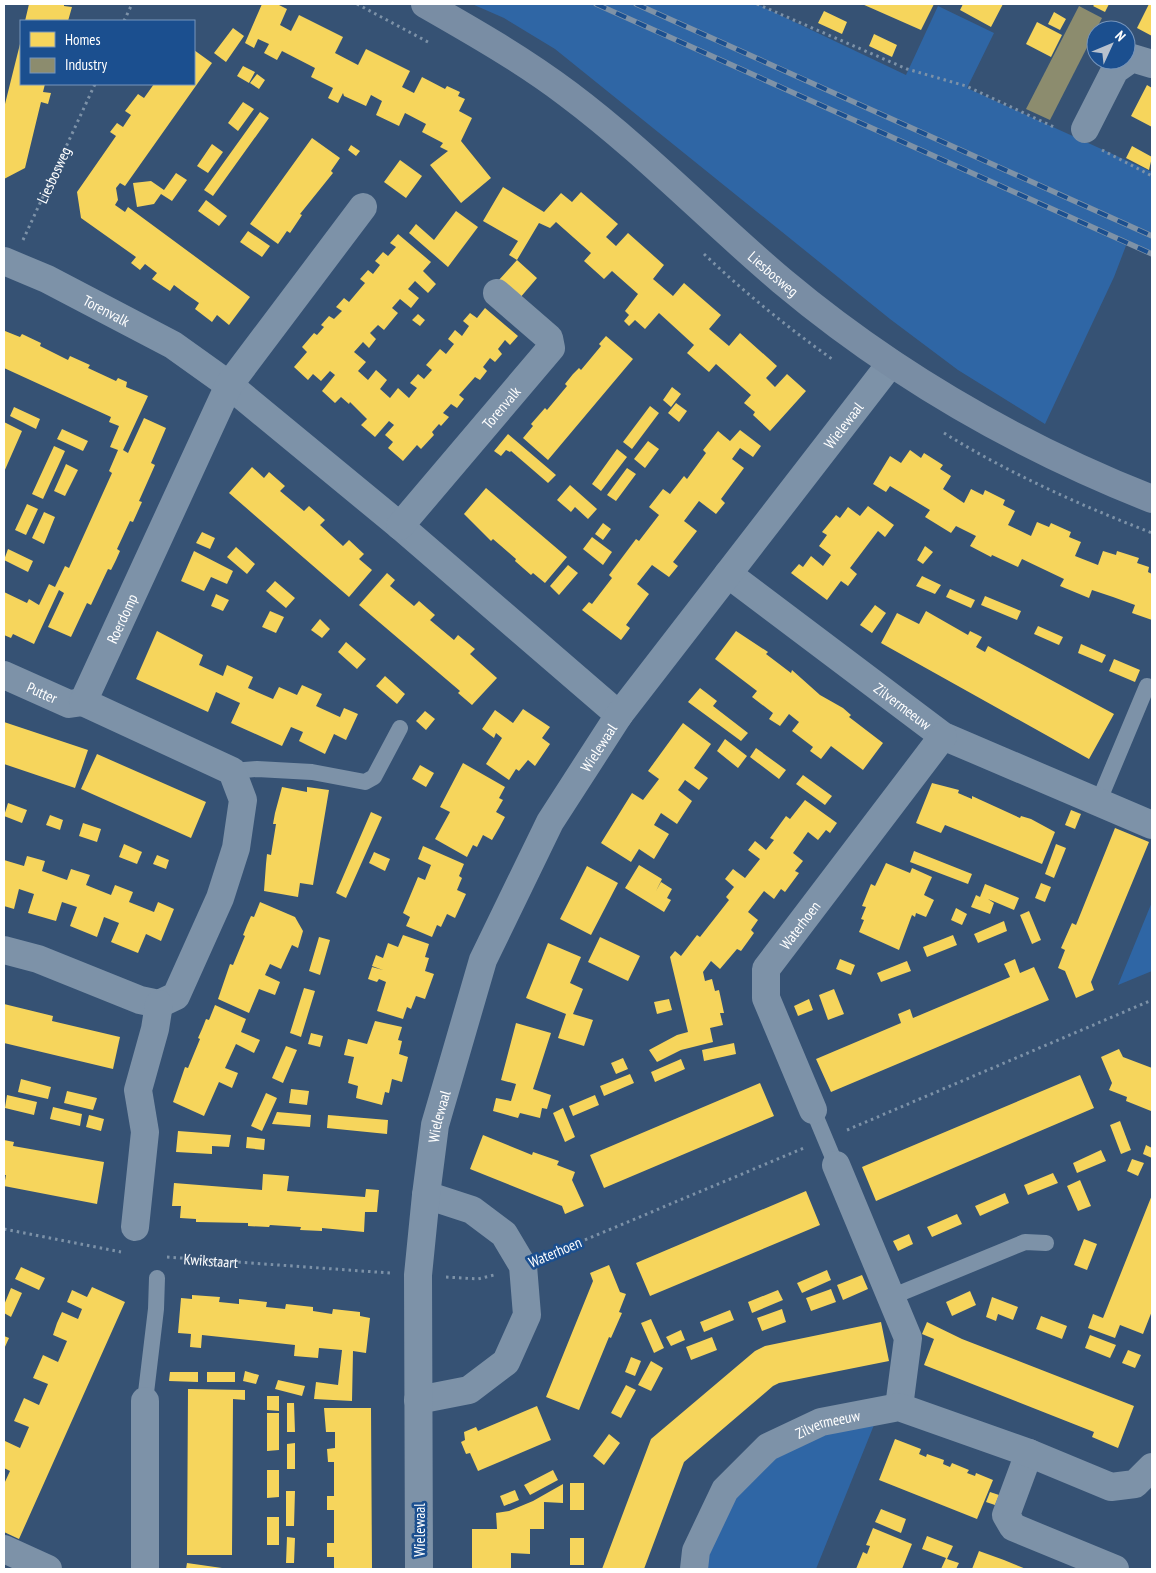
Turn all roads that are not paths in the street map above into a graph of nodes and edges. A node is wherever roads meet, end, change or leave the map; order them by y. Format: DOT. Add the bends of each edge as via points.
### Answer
graph roads {
  1 [pos="425,4"];
  2 [pos="1152,64"];
  3 [pos="1081,135"];
  4 [pos="364,207"];
  5 [pos="8,263"];
  6 [pos="497,293"];
  7 [pos="891,363"];
  8 [pos="229,385"];
  9 [pos="1152,499"];
  10 [pos="400,526"];
  11 [pos="728,574"];
  12 [pos="4,675"];
  13 [pos="1147,686"];
  14 [pos="83,702"];
  15 [pos="619,715"];
  16 [pos="400,728"];
  17 [pos="942,736"];
  18 [pos="232,771"];
  19 [pos="1098,803"];
  20 [pos="1152,825"];
  21 [pos="4,950"];
  22 [pos="158,1004"];
  23 [pos="812,1110"];
  24 [pos="836,1165"];
  25 [pos="426,1195"];
  26 [pos="135,1227"];
  27 [pos="1046,1243"];
  28 [pos="157,1278"];
  29 [pos="891,1298"];
  30 [pos="418,1400"];
  31 [pos="146,1401"];
  32 [pos="899,1407"];
  33 [pos="1029,1453"];
  34 [pos="1152,1467"];
  35 [pos="4,1550"];
  36 [pos="48,1569"];
  37 [pos="145,1569"];
  38 [pos="419,1569"];
  39 [pos="694,1569"];
  40 [pos="1115,1569"];
  1 -- 7 [label="street, Liesbosweg" via="505,49 568,94 638,151 783,281"];
  2 -- 3 [label="street" via="1132,58 1114,70"];
  4 -- 8 [label="street"];
  5 -- 8 [label="street, Torenvalk" via="47,278 173,345"];
  6 -- 10 [label="street, Torenvalk" via="549,338 551,348"];
  7 -- 9 [label="street, Liesbosweg" via="1012,436"];
  7 -- 11 [label="street, Wielewaal"];
  8 -- 10 [label="street, Torenvalk"];
  8 -- 14 [label="street, Roerdomp"];
  10 -- 15 [label="street, Torenvalk"];
  11 -- 15 [label="street, Wielewaal"];
  11 -- 17 [label="street, Zilvermeeuw"];
  12 -- 14 [label="street, Putter" via="69,704"];
  13 -- 19 [label="lane"];
  14 -- 18 [label="street"];
  15 -- 25 [label="street, Wielewaal" via="550,822 483,960 435,1125"];
  16 -- 18 [label="lane" via="374,777 365,782 312,772"];
  17 -- 19 [label="street, Zilvermeeuw"];
  17 -- 23 [label="street, Waterhoen" via="766,969 766,998"];
  18 -- 22 [label="street" via="243,800 236,848 220,898 176,996"];
  19 -- 20 [label="street, Zilvermeeuw"];
  21 -- 22 [label="street" via="38,958 140,1000"];
  22 -- 26 [label="street" via="155,1029 138,1090 145,1132"];
  23 -- 24 [label="lane, Waterhoen"];
  24 -- 29 [label="street, Waterhoen"];
  25 -- 30 [label="street, Wielewaal" via="418,1276"];
  25 -- 30 [label="street" via="472,1210 504,1234 522,1266 527,1315 506,1362 469,1390"];
  27 -- 29 [label="lane" via="1025,1242"];
  28 -- 31 [label="lane"];
  29 -- 32 [label="street, Waterhoen" via="908,1338"];
  30 -- 38 [label="street, Wielewaal"];
  31 -- 37 [label="street"];
  32 -- 33 [label="street"];
  32 -- 39 [label="street, Zilvermeeuw" via="821,1422 768,1447 725,1490 696,1551"];
  33 -- 34 [label="street" via="1111,1487 1135,1484"];
  33 -- 40 [label="street" via="1006,1515 1013,1527"];
  35 -- 36 [label="street"];
}
